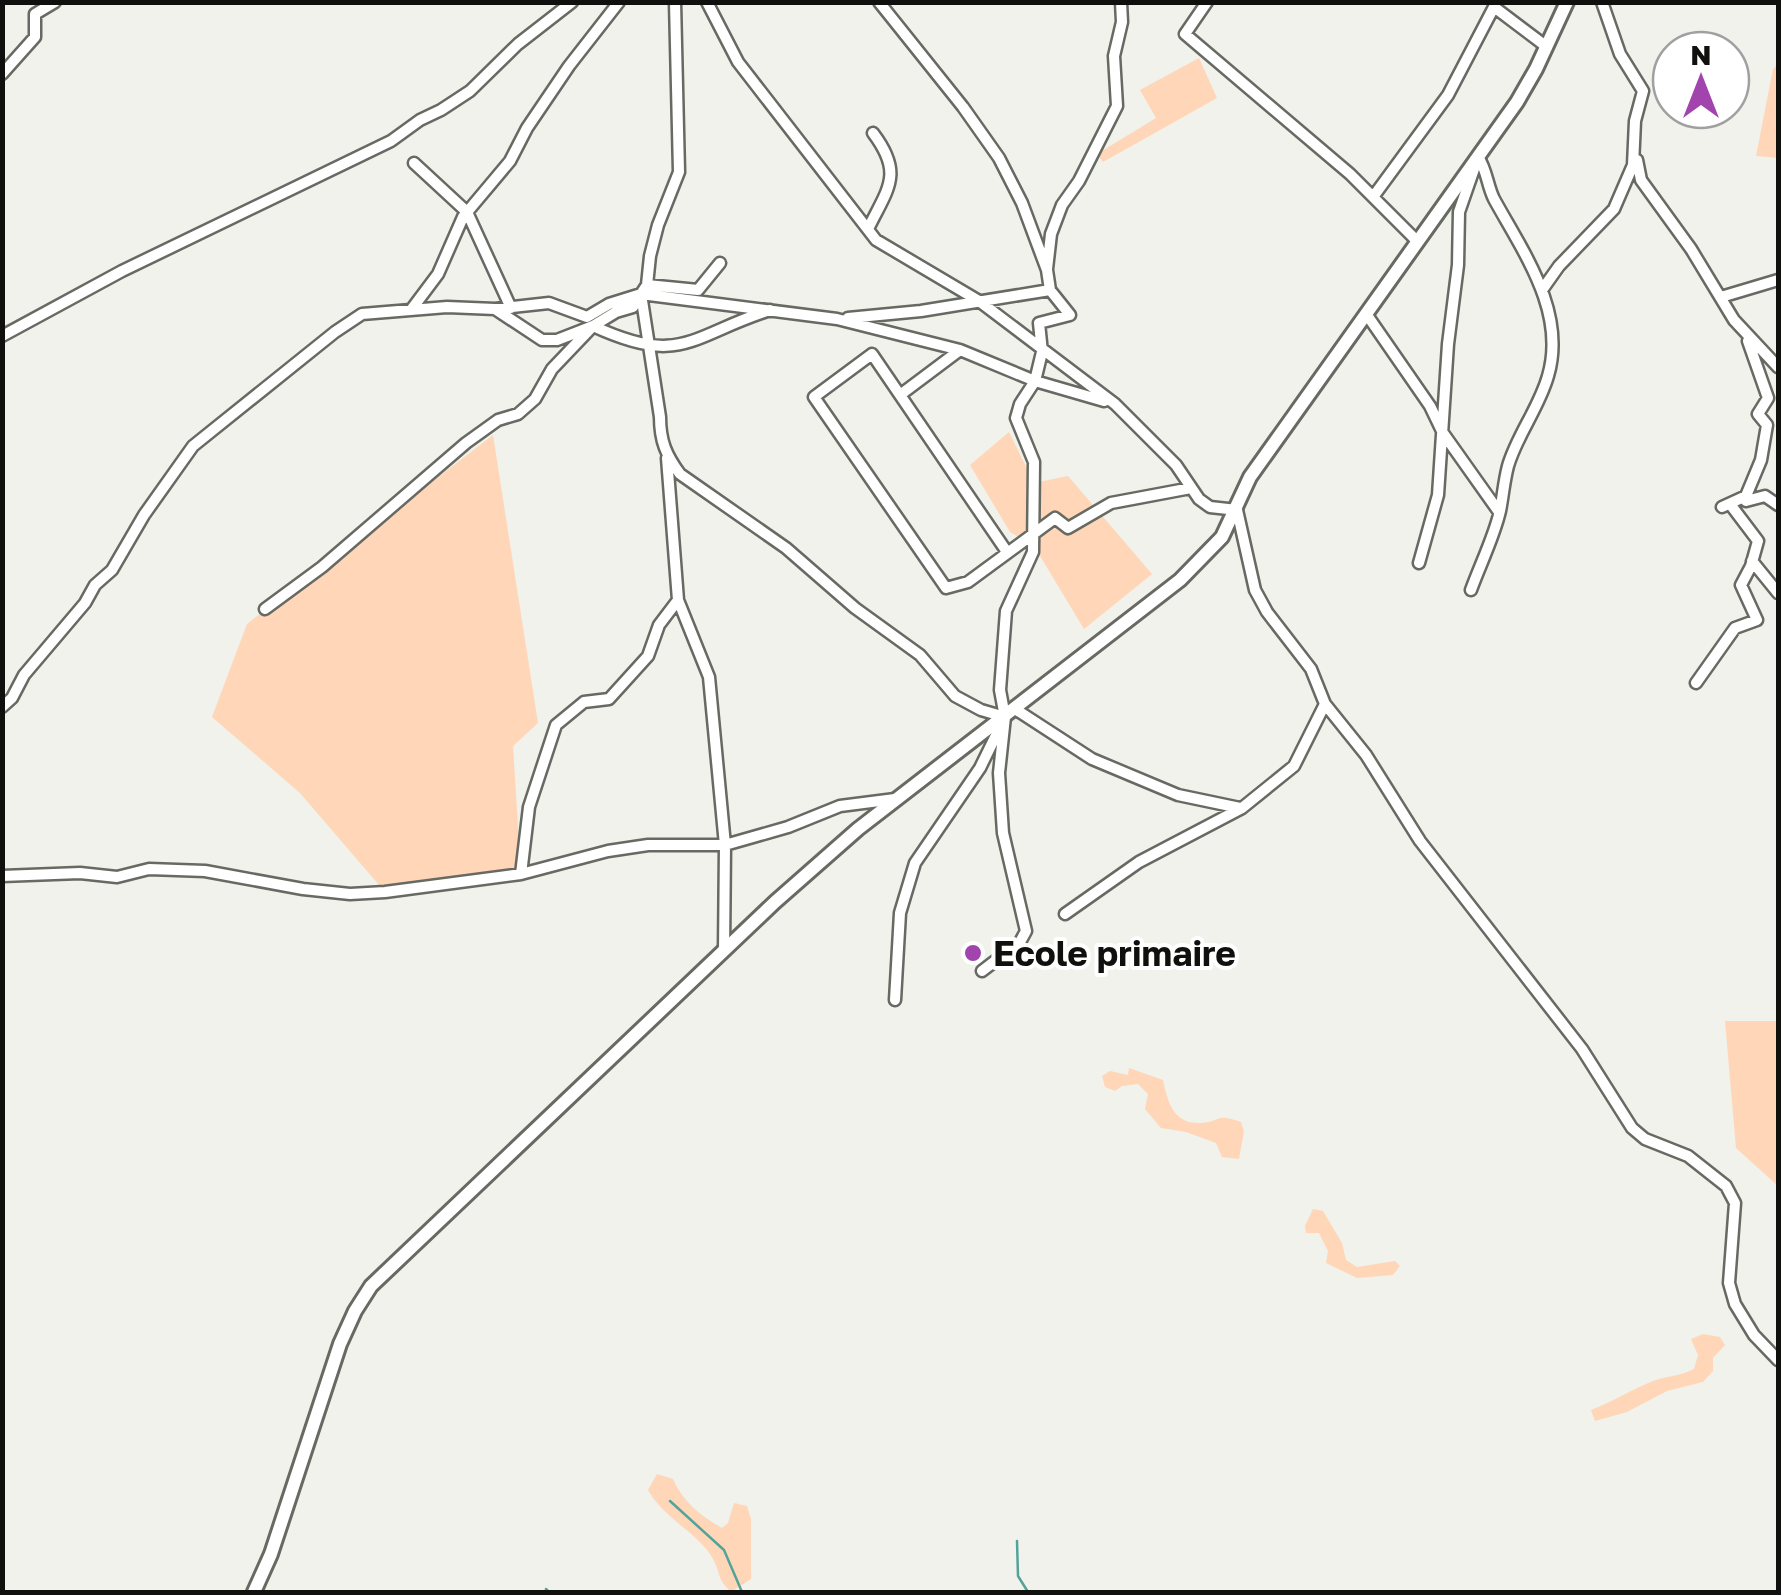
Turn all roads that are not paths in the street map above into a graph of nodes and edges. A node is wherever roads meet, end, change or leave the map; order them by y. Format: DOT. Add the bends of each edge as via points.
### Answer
graph roads {
  1 [pos="55,2"];
  2 [pos="572,2"];
  3 [pos="619,2"];
  4 [pos="675,2"];
  5 [pos="707,2"];
  6 [pos="879,2"];
  7 [pos="1121,2"];
  8 [pos="1207,2"];
  9 [pos="1567,2"];
  10 [pos="1602,2"];
  11 [pos="1493,4"];
  12 [pos="1547,47"];
  13 [pos="2,74"];
  14 [pos="874,133"];
  15 [pos="1634,139"];
  16 [pos="1478,157"];
  17 [pos="414,162"];
  18 [pos="1374,196"];
  19 [pos="467,212"];
  20 [pos="868,230"];
  21 [pos="1417,241"];
  22 [pos="720,263"];
  23 [pos="1047,270"];
  24 [pos="1778,280"];
  25 [pos="644,290"];
  26 [pos="1050,290"];
  27 [pos="1542,290"];
  28 [pos="1721,297"];
  29 [pos="979,301"];
  30 [pos="511,308"];
  31 [pos="494,309"];
  32 [pos="411,310"];
  33 [pos="770,310"];
  34 [pos="1367,315"];
  35 [pos="837,319"];
  36 [pos="592,326"];
  37 [pos="2,336"];
  38 [pos="1746,336"];
  39 [pos="648,347"];
  40 [pos="960,350"];
  41 [pos="1042,352"];
  42 [pos="1778,365"];
  43 [pos="1035,382"];
  44 [pos="900,395"];
  45 [pos="1115,404"];
  46 [pos="1443,434"];
  47 [pos="667,457"];
  48 [pos="1191,488"];
  49 [pos="1746,499"];
  50 [pos="1778,505"];
  51 [pos="1238,510"];
  52 [pos="1500,513"];
  53 [pos="1750,531"];
  54 [pos="1034,536"];
  55 [pos="1007,552"];
  56 [pos="1752,561"];
  57 [pos="1418,563"];
  58 [pos="1471,590"];
  59 [pos="1778,593"];
  60 [pos="678,600"];
  61 [pos="265,609"];
  62 [pos="1696,683"];
  63 [pos="1325,704"];
  64 [pos="2,707"];
  65 [pos="1010,713"];
  66 [pos="894,799"];
  67 [pos="1242,808"];
  68 [pos="725,846"];
  69 [pos="521,874"];
  70 [pos="2,876"];
  71 [pos="1064,914"];
  72 [pos="724,951"];
  73 [pos="982,972"];
  74 [pos="895,1000"];
  75 [pos="1778,1360"];
  76 [pos="254,1592"];
  1 -- 13 [label="street" via="36,14 34,37"];
  2 -- 37 [label="street" via="470,90 391,141"];
  3 -- 19 [label="street"];
  4 -- 25 [label="street" via="679,172 658,224"];
  5 -- 20 [label="street" via="738,62"];
  6 -- 23 [label="street" via="999,158"];
  7 -- 23 [label="street" via="1116,106 1062,204"];
  8 -- 18 [label="street" via="1185,34"];
  9 -- 12 [label="street"];
  10 -- 15 [label="street" via="1620,54 1643,91"];
  11 -- 12 [label="street"];
  11 -- 18 [label="street" via="1448,95"];
  12 -- 16 [label="street"];
  14 -- 20 [label="street" via="890,155 892,180"];
  15 -- 27 [label="street" via="1633,165 1614,209"];
  15 -- 28 [label="street" via="1640,180"];
  16 -- 21 [label="street"];
  16 -- 27 [label="street"];
  16 -- 46 [label="street" via="1459,212"];
  17 -- 19 [label="street"];
  18 -- 21 [label="street"];
  19 -- 30 [label="street"];
  19 -- 32 [label="street" via="438,274"];
  20 -- 29 [label="street"];
  21 -- 34 [label="street"];
  22 -- 25 [label="street" via="698,290"];
  23 -- 26 [label="street"];
  24 -- 28 [label="street"];
  25 -- 30 [label="street" via="587,317 549,303"];
  25 -- 33 [label="street"];
  25 -- 36 [label="street" via="632,307"];
  25 -- 39 [label="street"];
  26 -- 29 [label="street"];
  26 -- 41 [label="street" via="1070,315 1039,323"];
  27 -- 52 [label="street" via="1553,350 1509,463"];
  28 -- 38 [label="street"];
  29 -- 35 [label="street"];
  29 -- 41 [label="street"];
  30 -- 31 [label="street"];
  31 -- 32 [label="street"];
  31 -- 36 [label="street" via="542,340"];
  32 -- 64 [label="street" via="362,314 193,446 112,570"];
  33 -- 35 [label="street"];
  33 -- 39 [label="street" via="684,345"];
  34 -- 46 [label="street"];
  34 -- 51 [label="street" via="1250,477"];
  35 -- 40 [label="street"];
  36 -- 39 [label="street"];
  36 -- 61 [label="street" via="518,414 466,442"];
  38 -- 42 [label="street"];
  38 -- 49 [label="street" via="1768,398 1758,414 1767,425"];
  39 -- 47 [label="street"];
  40 -- 43 [label="street"];
  40 -- 44 [label="street"];
  41 -- 43 [label="street"];
  41 -- 45 [label="street"];
  43 -- 45 [label="street"];
  43 -- 54 [label="street" via="1016,418 1034,462"];
  44 -- 55 [label="street"];
  44 -- 55 [label="street" via="872,354 814,397 946,588 968,582"];
  45 -- 48 [label="street"];
  46 -- 52 [label="street"];
  46 -- 57 [label="street" via="1438,495"];
  47 -- 60 [label="street"];
  47 -- 65 [label="street" via="680,474 920,655 955,696 981,710"];
  48 -- 51 [label="street" via="1210,507"];
  48 -- 54 [label="street" via="1111,503 1068,528 1055,518"];
  49 -- 50 [label="street" via="1765,496"];
  49 -- 53 [label="street"];
  49 -- 53 [label="street" via="1726,505"];
  51 -- 63 [label="street" via="1255,590 1310,669"];
  51 -- 65 [label="street" via="1180,580"];
  52 -- 58 [label="street"];
  53 -- 56 [label="street" via="1758,541"];
  54 -- 55 [label="street"];
  54 -- 65 [label="street" via="1006,611 1000,690"];
  56 -- 59 [label="street"];
  56 -- 62 [label="street" via="1741,585 1757,620 1736,628"];
  60 -- 68 [label="street" via="709,677"];
  60 -- 69 [label="street" via="648,656 609,699 584,702 556,725 529,808"];
  63 -- 67 [label="street" via="1294,766"];
  63 -- 75 [label="street" via="1420,841 1582,1049 1632,1128 1688,1156 1726,1186 1736,1204 1729,1282 1735,1304"];
  65 -- 66 [label="street"];
  65 -- 67 [label="street" via="1092,759 1178,794"];
  65 -- 73 [label="street" via="999,773 1003,833 1026,931"];
  65 -- 74 [label="street" via="915,863 900,913"];
  66 -- 68 [label="street" via="840,806"];
  66 -- 72 [label="street"];
  67 -- 71 [label="street" via="1139,862"];
  68 -- 69 [label="street" via="622,849"];
  68 -- 72 [label="street"];
  69 -- 70 [label="street" via="350,894 148,869 117,878"];
  72 -- 76 [label="street" via="371,1286 340,1344"];
}
